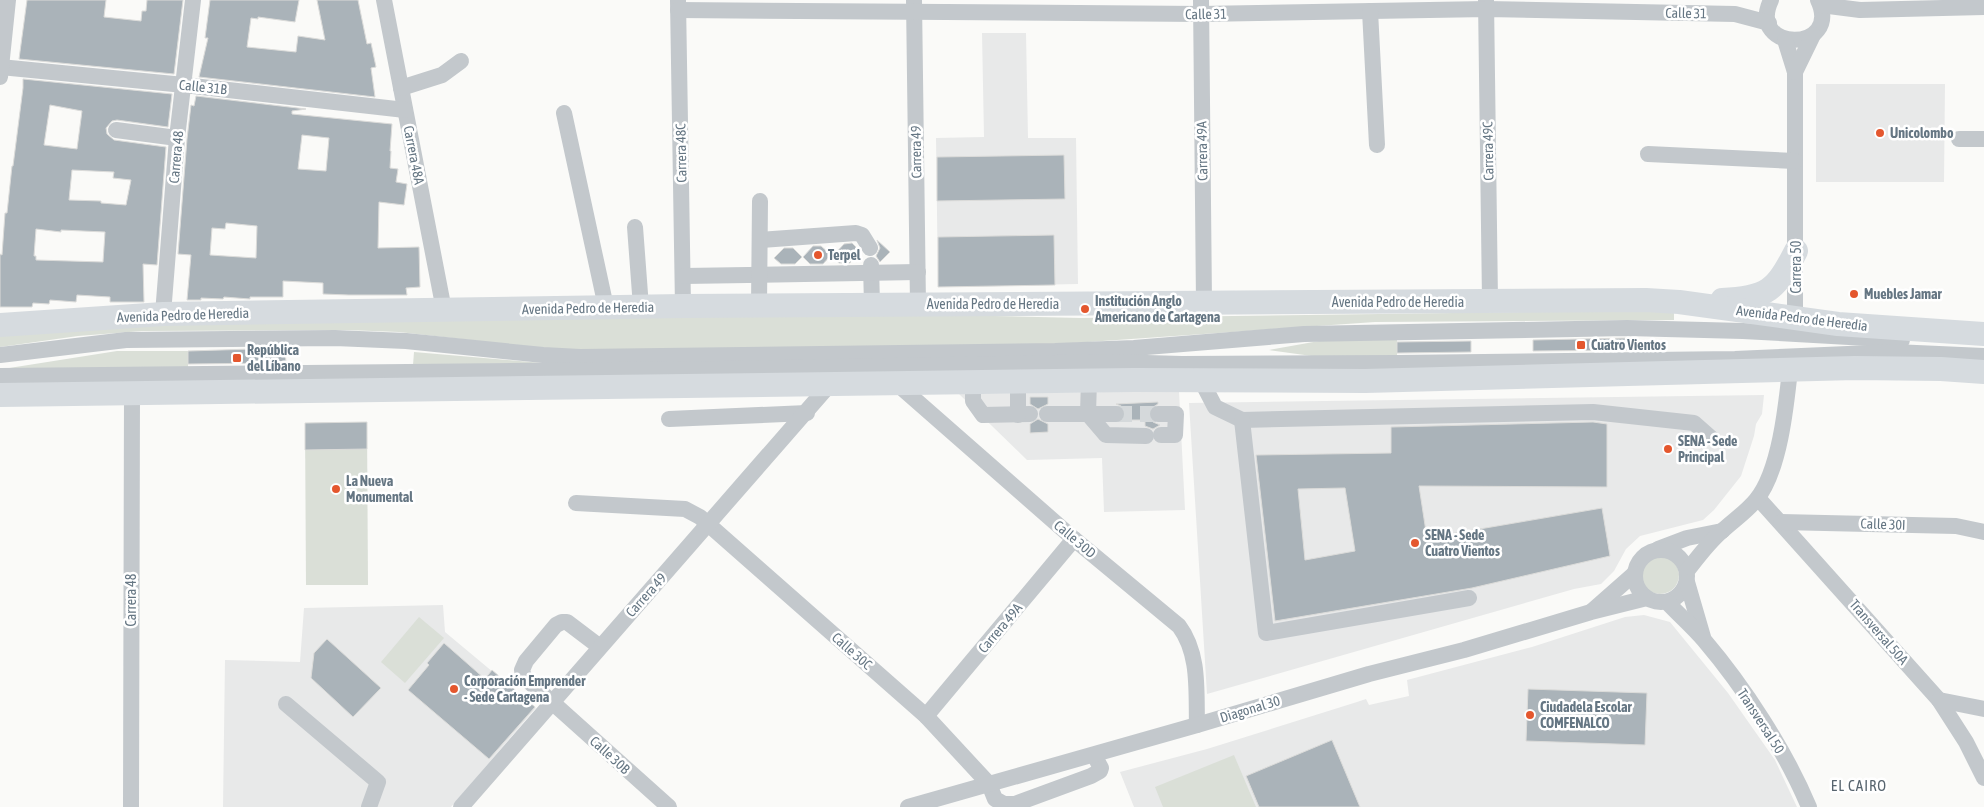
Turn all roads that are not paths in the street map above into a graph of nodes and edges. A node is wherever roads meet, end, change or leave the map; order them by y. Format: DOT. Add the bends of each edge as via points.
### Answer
graph roads {
  1 [pos="8,0"];
  2 [pos="193,0"];
  3 [pos="384,0"];
  4 [pos="1770,3"];
  5 [pos="1819,3"];
  6 [pos="678,5"];
  7 [pos="1486,5"];
  8 [pos="772,6"];
  9 [pos="914,6"];
  10 [pos="1346,6"];
  11 [pos="1201,7"];
  12 [pos="1984,7"];
  13 [pos="1860,10"];
  14 [pos="1370,11"];
  15 [pos="1734,14"];
  16 [pos="1768,23"];
  17 [pos="1816,31"];
  18 [pos="1785,40"];
  19 [pos="461,61"];
  20 [pos="0,68"];
  21 [pos="1794,72"];
  22 [pos="0,77"];
  23 [pos="184,85"];
  24 [pos="401,88"];
  25 [pos="405,110"];
  26 [pos="564,113"];
  27 [pos="116,130"];
  28 [pos="177,138"];
  29 [pos="1959,139"];
  30 [pos="1984,139"];
  31 [pos="1377,145"];
  32 [pos="1648,154"];
  33 [pos="1795,162"];
  34 [pos="760,201"];
  35 [pos="635,227"];
  36 [pos="760,240"];
  37 [pos="870,248"];
  38 [pos="1796,251"];
  39 [pos="872,269"];
  40 [pos="918,272"];
  41 [pos="759,275"];
  42 [pos="684,276"];
  43 [pos="1490,301"];
  44 [pos="1679,302"];
  45 [pos="1204,303"];
  46 [pos="872,305"];
  47 [pos="918,305"];
  48 [pos="683,306"];
  49 [pos="759,306"];
  50 [pos="606,307"];
  51 [pos="641,307"];
  52 [pos="444,310"];
  53 [pos="163,314"];
  54 [pos="0,324"];
  55 [pos="1795,326"];
  56 [pos="1984,334"];
  57 [pos="1984,346"];
  58 [pos="0,355"];
  59 [pos="1984,356"];
  60 [pos="1791,363"];
  61 [pos="1984,372"];
  62 [pos="0,376"];
  63 [pos="1089,380"];
  64 [pos="1201,380"];
  65 [pos="1018,381"];
  66 [pos="895,382"];
  67 [pos="973,382"];
  68 [pos="831,383"];
  69 [pos="132,393"];
  70 [pos="0,395"];
  71 [pos="807,413"];
  72 [pos="1048,414"];
  73 [pos="1088,414"];
  74 [pos="1116,414"];
  75 [pos="1158,414"];
  76 [pos="669,420"];
  77 [pos="1242,420"];
  78 [pos="1711,438"];
  79 [pos="1758,498"];
  80 [pos="576,503"];
  81 [pos="1781,522"];
  82 [pos="709,525"];
  83 [pos="1722,531"];
  84 [pos="1984,532"];
  85 [pos="1074,539"];
  86 [pos="1658,549"];
  87 [pos="1634,574"];
  88 [pos="1687,576"];
  89 [pos="1469,598"];
  90 [pos="1647,598"];
  91 [pos="1667,602"];
  92 [pos="1591,612"];
  93 [pos="1704,640"];
  94 [pos="600,647"];
  95 [pos="1939,700"];
  96 [pos="552,703"];
  97 [pos="286,704"];
  98 [pos="1984,708"];
  99 [pos="926,716"];
  100 [pos="1196,725"];
  101 [pos="1094,755"];
  102 [pos="1984,778"];
  103 [pos="988,784"];
  104 [pos="131,807"];
  105 [pos="368,807"];
  106 [pos="461,807"];
  107 [pos="669,807"];
  108 [pos="908,807"];
  109 [pos="1809,807"];
  1 -- 20 [label="street"];
  2 -- 23 [label="street, Carrera 48"];
  3 -- 24 [label="street, Carrera 48A"];
  4 -- 15 [label="street, Calle 31"];
  4 -- 16 [label="street"];
  5 -- 13 [label="street"];
  5 -- 17 [label="street" via="1822,16"];
  6 -- 8 [label="street, Calle 31"];
  6 -- 42 [label="street, Carrera 48C"];
  7 -- 14 [label="street, Calle 31"];
  7 -- 15 [label="street, Calle 31"];
  7 -- 43 [label="street, Carrera 49C"];
  8 -- 9 [label="street, Calle 31"];
  9 -- 11 [label="street, Calle 31"];
  9 -- 40 [label="street, Carrera 49"];
  10 -- 11 [label="street, Calle 31"];
  10 -- 14 [label="street, Calle 31"];
  11 -- 45 [label="street, Carrera 49A"];
  12 -- 13 [label="street"];
  13 -- 17 [label="street"];
  14 -- 31 [label="street"];
  15 -- 16 [label="street, Calle 31"];
  16 -- 18 [label="street"];
  17 -- 18 [label="street" via="1800,41"];
  17 -- 21 [label="street, Carrera 50"];
  18 -- 21 [label="street, Carrera 50"];
  19 -- 24 [label="street" via="442,75"];
  20 -- 22 [label="street"];
  20 -- 23 [label="street, Calle 31B"];
  21 -- 33 [label="street, Carrera 50"];
  23 -- 25 [label="street, Calle 31B"];
  23 -- 28 [label="street, Carrera 48"];
  24 -- 25 [label="street, Carrera 48A"];
  25 -- 52 [label="street, Carrera 48A"];
  26 -- 50 [label="street"];
  27 -- 28 [label="street"];
  28 -- 53 [label="street, Carrera 48"];
  29 -- 30 [label="street"];
  32 -- 33 [label="street"];
  33 -- 38 [label="street, Carrera 50"];
  34 -- 36 [label="street"];
  35 -- 51 [label="street"];
  36 -- 37 [label="street" via="856,233 862,235"];
  36 -- 41 [label="street"];
  38 -- 44 [label="highway" via="1776,285 1759,295 1744,299"];
  38 -- 55 [label="street, Carrera 50"];
  39 -- 40 [label="street"];
  39 -- 41 [label="street"];
  39 -- 46 [label="street"];
  40 -- 47 [label="street, Carrera 49"];
  41 -- 42 [label="street"];
  41 -- 49 [label="street"];
  42 -- 48 [label="street, Carrera 48C"];
  43 -- 44 [label="highway, Avenida Pedro de Heredia"];
  43 -- 45 [label="highway, Avenida Pedro de Heredia"];
  44 -- 55 [label="highway, Avenida Pedro de Heredia"];
  45 -- 47 [label="highway, Avenida Pedro de Heredia"];
  46 -- 47 [label="highway, Avenida Pedro de Heredia"];
  46 -- 49 [label="highway, Avenida Pedro de Heredia"];
  48 -- 49 [label="highway, Avenida Pedro de Heredia"];
  48 -- 51 [label="highway, Avenida Pedro de Heredia"];
  50 -- 51 [label="highway, Avenida Pedro de Heredia"];
  50 -- 52 [label="highway, Avenida Pedro de Heredia"];
  52 -- 53 [label="highway, Avenida Pedro de Heredia"];
  53 -- 54 [label="highway, Avenida Pedro de Heredia"];
  55 -- 56 [label="highway, Avenida Pedro de Heredia"];
  55 -- 57 [label="street"];
  55 -- 58 [label="street" via="1351,333 1114,349 607,357 334,338 126,340"];
  55 -- 60 [label="street, Carrera 50"];
  59 -- 60 [label="street" via="1894,352"];
  60 -- 61 [label="highway"];
  60 -- 62 [label="street" via="1735,359 1302,364 1111,362"];
  60 -- 64 [label="highway" via="1365,381"];
  60 -- 79 [label="street, Carrera 50" via="1780,435 1772,467"];
  63 -- 64 [label="highway"];
  63 -- 65 [label="highway"];
  63 -- 73 [label="street"];
  64 -- 77 [label="street" via="1215,407"];
  65 -- 67 [label="highway"];
  65 -- 67 [label="street" via="1024,415 983,415 973,401"];
  66 -- 67 [label="highway"];
  66 -- 68 [label="highway"];
  66 -- 85 [label="street, Calle 30D"];
  68 -- 69 [label="highway"];
  68 -- 71 [label="street, Carrera 49"];
  69 -- 70 [label="highway"];
  69 -- 104 [label="street, Carrera 48"];
  71 -- 76 [label="street"];
  71 -- 82 [label="street, Carrera 49"];
  72 -- 73 [label="street"];
  73 -- 74 [label="street"];
  73 -- 75 [label="street" via="1106,435 1176,435 1176,414"];
  77 -- 78 [label="street" via="1593,412 1694,423"];
  77 -- 89 [label="street" via="1266,633"];
  79 -- 81 [label="street, Transversal 50A"];
  79 -- 83 [label="street, Carrera 50"];
  80 -- 82 [label="street, Calle 30C" via="686,509"];
  81 -- 84 [label="street, Calle 30I" via="1956,526"];
  81 -- 95 [label="street, Transversal 50A"];
  82 -- 94 [label="street, Carrera 49"];
  82 -- 99 [label="street, Calle 30C"];
  83 -- 86 [label="street, Carrera 50" via="1687,538"];
  83 -- 88 [label="street, Carrera 50" via="1700,554"];
  85 -- 99 [label="street, Carrera 49A"];
  85 -- 100 [label="street, Calle 30D" via="1179,626 1186,636 1191,647 1196,685"];
  86 -- 87 [label="street" via="1639,560"];
  86 -- 88 [label="street" via="1674,552 1684,561"];
  87 -- 90 [label="street" via="1638,588"];
  87 -- 92 [label="street, Diagonal 30"];
  88 -- 91 [label="street" via="1680,594"];
  88 -- 93 [label="street, Transversal 50"];
  90 -- 91 [label="street"];
  90 -- 92 [label="street, Diagonal 30"];
  91 -- 93 [label="street, Transversal 50"];
  92 -- 100 [label="street, Diagonal 30"];
  93 -- 109 [label="street, Transversal 50" via="1779,747"];
  94 -- 96 [label="street, Carrera 49"];
  94 -- 96 [label="street, Calle 30B" via="567,622 556,625 522,670 524,677"];
  95 -- 98 [label="street"];
  95 -- 102 [label="street, Transversal 50A"];
  96 -- 106 [label="street, Carrera 49"];
  96 -- 107 [label="street, Calle 30B"];
  97 -- 105 [label="street" via="378,782"];
  99 -- 103 [label="street, Calle 30C"];
  100 -- 101 [label="street, Diagonal 30"];
  101 -- 103 [label="street, Diagonal 30"];
  101 -- 103 [label="street, Calle 30C" via="1100,771 1014,804 1004,804 994,798"];
  103 -- 108 [label="street, Diagonal 30"];
}
